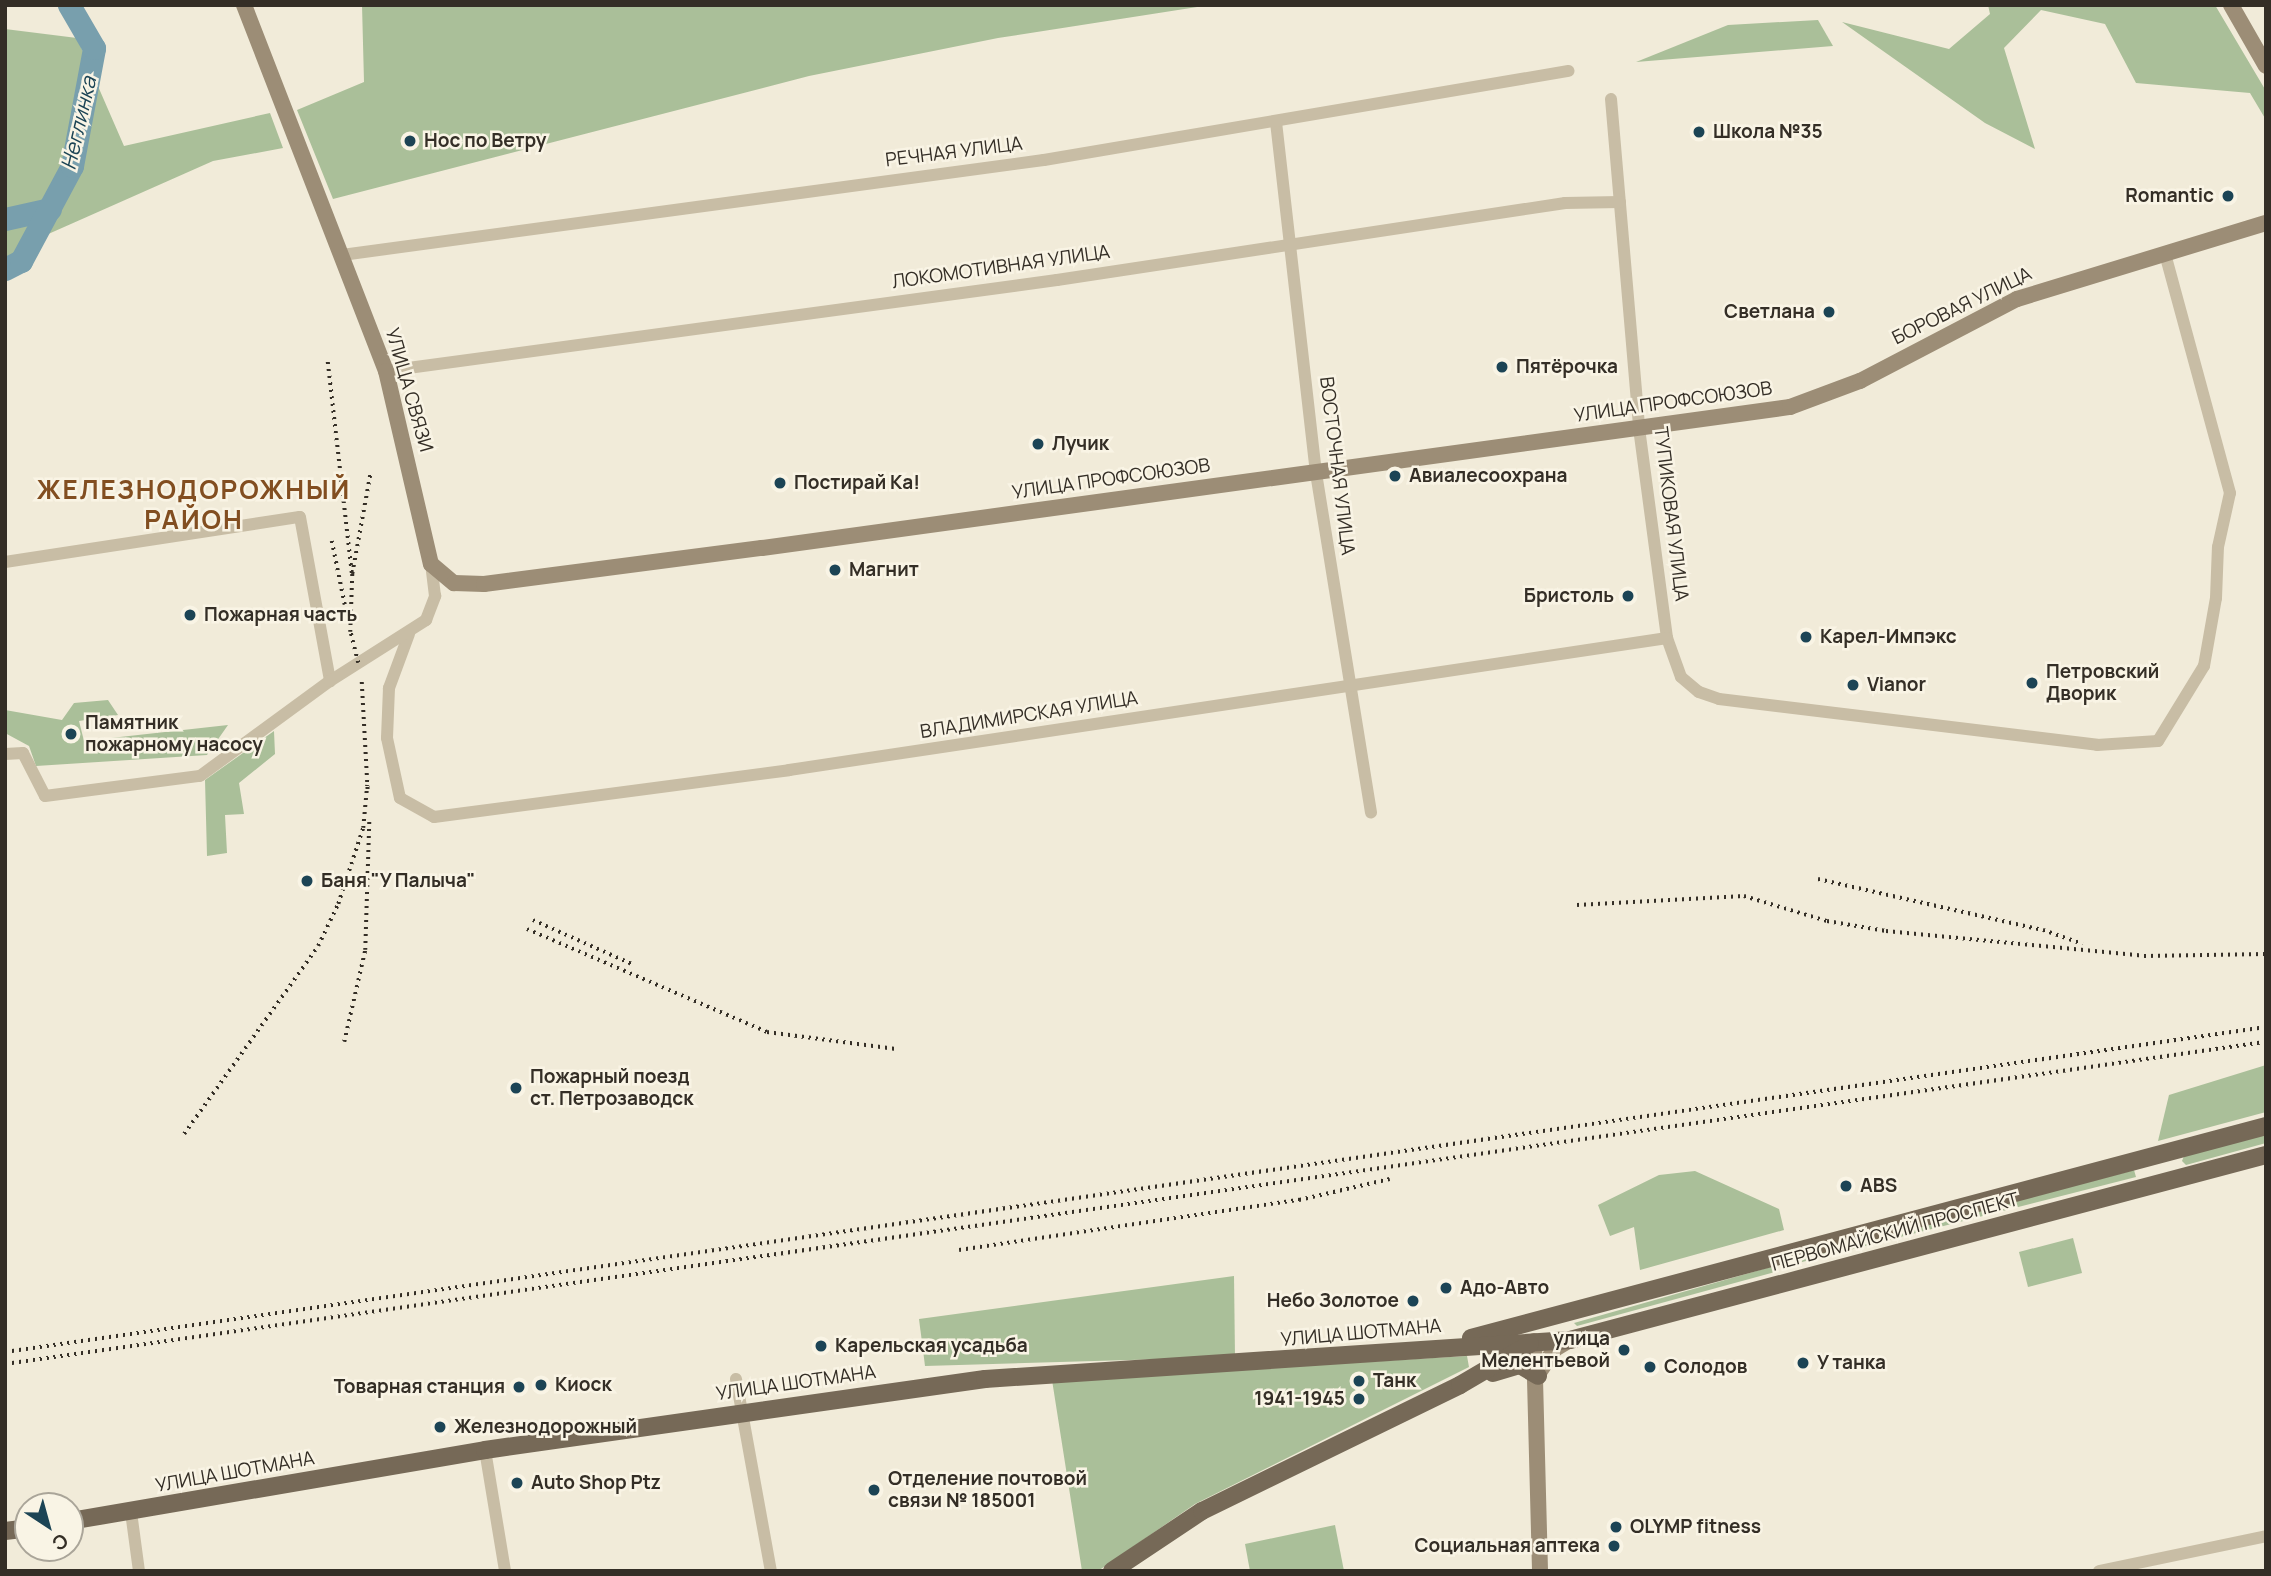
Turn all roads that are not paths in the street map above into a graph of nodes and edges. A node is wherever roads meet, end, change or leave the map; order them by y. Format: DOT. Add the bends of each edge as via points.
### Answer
graph roads {
  1 [pos="244,5"];
  2 [pos="2231,5"];
  3 [pos="2266,66"];
  4 [pos="1568,71"];
  5 [pos="1611,100"];
  6 [pos="1276,122"];
  7 [pos="1620,202"];
  8 [pos="2266,223"];
  9 [pos="1292,244"];
  10 [pos="2165,253"];
  11 [pos="342,256"];
  12 [pos="386,371"];
  13 [pos="1802,403"];
  14 [pos="1639,428"];
  15 [pos="1316,473"];
  16 [pos="5,562"];
  17 [pos="431,564"];
  18 [pos="409,634"];
  19 [pos="1667,638"];
  20 [pos="330,681"];
  21 [pos="1348,689"];
  22 [pos="5,754"];
  23 [pos="1371,813"];
  24 [pos="2266,1126"];
  25 [pos="2153,1154"];
  26 [pos="2266,1155"];
  27 [pos="2161,1181"];
  28 [pos="1786,1253"];
  29 [pos="1793,1282"];
  30 [pos="1574,1307"];
  31 [pos="1570,1340"];
  32 [pos="1534,1341"];
  33 [pos="1446,1345"];
  34 [pos="1467,1345"];
  35 [pos="1478,1374"];
  36 [pos="1538,1376"];
  37 [pos="736,1379"];
  38 [pos="1460,1384"];
  39 [pos="740,1411"];
  40 [pos="485,1450"];
  41 [pos="131,1511"];
  42 [pos="84,1519"];
  43 [pos="2266,1536"];
  44 [pos="139,1571"];
  45 [pos="505,1571"];
  46 [pos="771,1571"];
  47 [pos="1112,1571"];
  48 [pos="1540,1571"];
  49 [pos="2099,1571"];
  1 -- 11 [label="main road, УЛИЦА СВЯЗИ"];
  2 -- 3 [label="main road"];
  4 -- 6 [label="street, РЕЧНАЯ УЛИЦА"];
  5 -- 7 [label="street, ТУПИКОВАЯ УЛИЦА"];
  6 -- 9 [label="street, ВОСТОЧНАЯ УЛИЦА"];
  6 -- 11 [label="street, РЕЧНАЯ УЛИЦА" via="1044,160"];
  7 -- 9 [label="street, ЛОКОМОТИВНАЯ УЛИЦА" via="1565,202"];
  7 -- 14 [label="street, ТУПИКОВАЯ УЛИЦА"];
  8 -- 10 [label="main road, БОРОВАЯ УЛИЦА"];
  9 -- 12 [label="street, ЛОКОМОТИВНАЯ УЛИЦА"];
  9 -- 15 [label="street, ВОСТОЧНАЯ УЛИЦА"];
  10 -- 13 [label="main road, БОРОВАЯ УЛИЦА" via="2017,299 1860,381"];
  10 -- 19 [label="street, ТУПИКОВАЯ УЛИЦА" via="2230,493 2218,547 2216,597 2204,666 2158,741 2097,745 1720,699 1699,692 1681,677"];
  11 -- 12 [label="main road, УЛИЦА СВЯЗИ"];
  12 -- 17 [label="main road, УЛИЦА СВЯЗИ"];
  13 -- 14 [label="main road, УЛИЦА ПРОФСОЮЗОВ"];
  14 -- 15 [label="main road, УЛИЦА ПРОФСОЮЗОВ"];
  14 -- 19 [label="street, ТУПИКОВАЯ УЛИЦА"];
  15 -- 17 [label="main road, УЛИЦА ПРОФСОЮЗОВ" via="484,584 454,583"];
  15 -- 21 [label="street, ВОСТОЧНАЯ УЛИЦА"];
  16 -- 20 [label="street" via="300,517"];
  17 -- 18 [label="street" via="435,596 426,620"];
  18 -- 20 [label="street"];
  18 -- 21 [label="street, ВЛАДИМИРСКАЯ УЛИЦА" via="389,688 387,738 400,798 434,817 789,771"];
  19 -- 21 [label="street, ВЛАДИМИРСКАЯ УЛИЦА"];
  20 -- 22 [label="street" via="201,776 45,796 23,753"];
  21 -- 23 [label="street, ВОСТОЧНАЯ УЛИЦА"];
  24 -- 25 [label="main road, ПЕРВОМАЙСКИЙ ПРОСПЕКТ"];
  25 -- 27 [label="main road"];
  25 -- 28 [label="main road, ПЕРВОМАЙСКИЙ ПРОСПЕКТ"];
  26 -- 27 [label="main road, ПЕРВОМАЙСКИЙ ПРОСПЕКТ"];
  27 -- 29 [label="main road, ПЕРВОМАЙСКИЙ ПРОСПЕКТ"];
  28 -- 29 [label="main road"];
  28 -- 30 [label="main road, ПЕРВОМАЙСКИЙ ПРОСПЕКТ"];
  29 -- 31 [label="main road, ПЕРВОМАЙСКИЙ ПРОСПЕКТ"];
  30 -- 32 [label="main road, ПЕРВОМАЙСКИЙ ПРОСПЕКТ"];
  30 -- 33 [label="main road, ПЕРВОМАЙСКИЙ ПРОСПЕКТ"];
  31 -- 32 [label="main road, ПЕРВОМАЙСКИЙ ПРОСПЕКТ"];
  31 -- 36 [label="main road" via="1542,1363"];
  32 -- 34 [label="main road, УЛИЦА ШОТМАНА"];
  32 -- 35 [label="main road, ПЕРВОМАЙСКИЙ ПРОСПЕКТ"];
  32 -- 36 [label="main road"];
  33 -- 34 [label="main road, УЛИЦА ШОТМАНА"];
  33 -- 39 [label="main road, УЛИЦА ШОТМАНА" via="1357,1357 985,1379"];
  34 -- 35 [label="main road" via="1480,1358"];
  35 -- 38 [label="main road, ПЕРВОМАЙСКИЙ ПРОСПЕКТ"];
  36 -- 38 [label="main road" via="1520,1365"];
  36 -- 48 [label="main road"];
  37 -- 39 [label="street"];
  38 -- 47 [label="main road, ПЕРВОМАЙСКИЙ ПРОСПЕКТ" via="1202,1511"];
  39 -- 40 [label="main road, УЛИЦА ШОТМАНА"];
  39 -- 46 [label="street"];
  40 -- 41 [label="main road, УЛИЦА ШОТМАНА"];
  40 -- 45 [label="street"];
  41 -- 42 [label="main road, УЛИЦА ШОТМАНА"];
  41 -- 44 [label="street"];
  43 -- 49 [label="street"];
}
